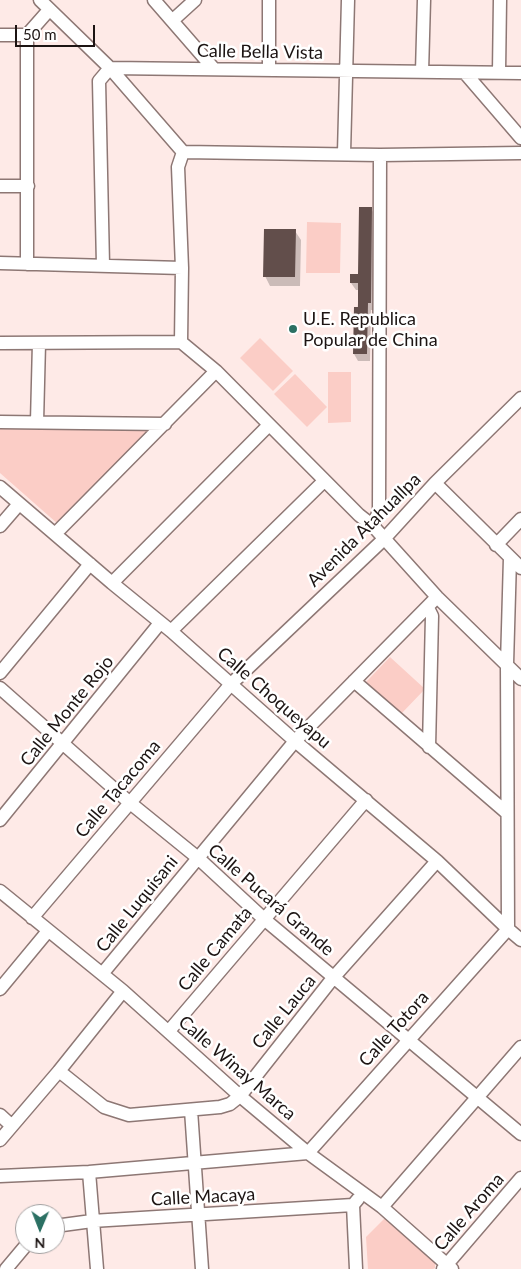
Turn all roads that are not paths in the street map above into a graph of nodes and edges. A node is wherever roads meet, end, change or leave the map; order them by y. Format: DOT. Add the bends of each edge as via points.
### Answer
graph roads {
  1 [pos="40,0"];
  2 [pos="154,0"];
  3 [pos="195,0"];
  4 [pos="269,0"];
  5 [pos="348,0"];
  6 [pos="424,0"];
  7 [pos="500,0"];
  8 [pos="49,10"];
  9 [pos="172,20"];
  10 [pos="0,35"];
  11 [pos="27,35"];
  12 [pos="110,68"];
  13 [pos="214,69"];
  14 [pos="269,70"];
  15 [pos="347,71"];
  16 [pos="422,72"];
  17 [pos="465,72"];
  18 [pos="498,72"];
  19 [pos="521,73"];
  20 [pos="521,138"];
  21 [pos="183,152"];
  22 [pos="344,153"];
  23 [pos="521,153"];
  24 [pos="380,155"];
  25 [pos="0,186"];
  26 [pos="28,186"];
  27 [pos="0,264"];
  28 [pos="27,264"];
  29 [pos="103,265"];
  30 [pos="182,268"];
  31 [pos="181,342"];
  32 [pos="0,343"];
  33 [pos="39,343"];
  34 [pos="216,371"];
  35 [pos="521,398"];
  36 [pos="0,422"];
  37 [pos="37,422"];
  38 [pos="165,424"];
  39 [pos="269,425"];
  40 [pos="324,481"];
  41 [pos="435,483"];
  42 [pos="0,487"];
  43 [pos="19,504"];
  44 [pos="521,519"];
  45 [pos="0,526"];
  46 [pos="373,526"];
  47 [pos="55,534"];
  48 [pos="384,539"];
  49 [pos="496,545"];
  50 [pos="510,558"];
  51 [pos="90,564"];
  52 [pos="521,568"];
  53 [pos="112,583"];
  54 [pos="437,597"];
  55 [pos="428,608"];
  56 [pos="165,627"];
  57 [pos="507,664"];
  58 [pos="0,673"];
  59 [pos="521,679"];
  60 [pos="354,682"];
  61 [pos="231,684"];
  62 [pos="0,688"];
  63 [pos="295,741"];
  64 [pos="63,744"];
  65 [pos="429,747"];
  66 [pos="366,800"];
  67 [pos="129,802"];
  68 [pos="508,813"];
  69 [pos="0,820"];
  70 [pos="198,858"];
  71 [pos="437,861"];
  72 [pos="0,891"];
  73 [pos="32,918"];
  74 [pos="264,919"];
  75 [pos="508,929"];
  76 [pos="48,931"];
  77 [pos="521,940"];
  78 [pos="102,974"];
  79 [pos="333,978"];
  80 [pos="0,989"];
  81 [pos="123,991"];
  82 [pos="169,1031"];
  83 [pos="408,1039"];
  84 [pos="521,1047"];
  85 [pos="59,1071"];
  86 [pos="240,1096"];
  87 [pos="478,1097"];
  88 [pos="191,1110"];
  89 [pos="0,1115"];
  90 [pos="12,1126"];
  91 [pos="521,1134"];
  92 [pos="0,1140"];
  93 [pos="308,1153"];
  94 [pos="194,1162"];
  95 [pos="90,1172"];
  96 [pos="0,1176"];
  97 [pos="521,1178"];
  98 [pos="362,1194"];
  99 [pos="353,1205"];
  100 [pos="382,1207"];
  101 [pos="198,1215"];
  102 [pos="92,1221"];
  103 [pos="65,1225"];
  104 [pos="19,1254"];
  105 [pos="447,1268"];
  106 [pos="6,1269"];
  107 [pos="97,1269"];
  108 [pos="202,1269"];
  109 [pos="356,1269"];
  1 -- 8 [label="street"];
  2 -- 9 [label="street"];
  3 -- 9 [label="street"];
  4 -- 14 [label="street"];
  5 -- 15 [label="street"];
  6 -- 16 [label="street"];
  7 -- 18 [label="street"];
  8 -- 11 [label="street"];
  8 -- 12 [label="street"];
  9 -- 13 [label="street"];
  10 -- 11 [label="street"];
  11 -- 26 [label="street"];
  12 -- 13 [label="street, Calle Bella Vista"];
  12 -- 21 [label="street"];
  12 -- 29 [label="street" via="99,81"];
  13 -- 14 [label="street, Calle Bella Vista"];
  14 -- 15 [label="street, Calle Bella Vista"];
  15 -- 16 [label="street, Calle Bella Vista"];
  15 -- 22 [label="street"];
  16 -- 17 [label="street, Calle Bella Vista"];
  17 -- 18 [label="street, Calle Bella Vista"];
  17 -- 20 [label="street"];
  18 -- 19 [label="street, Calle Bella Vista"];
  21 -- 22 [label="street"];
  21 -- 30 [label="street" via="178,167"];
  22 -- 24 [label="street"];
  23 -- 24 [label="street"];
  24 -- 46 [label="street" via="379,511"];
  25 -- 26 [label="street"];
  26 -- 28 [label="street"];
  27 -- 28 [label="street"];
  28 -- 29 [label="street"];
  29 -- 30 [label="street"];
  30 -- 31 [label="street"];
  31 -- 33 [label="street"];
  31 -- 34 [label="street"];
  32 -- 33 [label="street"];
  33 -- 37 [label="street"];
  34 -- 38 [label="street"];
  34 -- 39 [label="street"];
  35 -- 41 [label="street, Avenida Atahuallpa"];
  36 -- 37 [label="street"];
  37 -- 38 [label="street"];
  38 -- 47 [label="street"];
  39 -- 40 [label="street"];
  39 -- 53 [label="street"];
  40 -- 46 [label="street"];
  40 -- 56 [label="street, Calle Monte Rojo"];
  41 -- 48 [label="street, Avenida Atahuallpa"];
  41 -- 49 [label="street"];
  42 -- 43 [label="street, Calle Choqueyapu"];
  43 -- 45 [label="street"];
  43 -- 47 [label="street, Calle Choqueyapu"];
  44 -- 49 [label="street"];
  46 -- 48 [label="street"];
  47 -- 51 [label="street, Calle Choqueyapu"];
  48 -- 54 [label="street"];
  48 -- 61 [label="street, Avenida Atahuallpa"];
  49 -- 50 [label="street"];
  50 -- 52 [label="street"];
  50 -- 57 [label="street"];
  51 -- 53 [label="street, Calle Choqueyapu"];
  51 -- 58 [label="street"];
  53 -- 56 [label="street, Calle Choqueyapu"];
  54 -- 55 [label="street, Calle Luquisani"];
  54 -- 57 [label="street"];
  55 -- 60 [label="street, Calle Luquisani"];
  55 -- 65 [label="street" via="432,616"];
  56 -- 61 [label="street, Calle Choqueyapu"];
  56 -- 64 [label="street, Calle Monte Rojo"];
  57 -- 59 [label="street"];
  57 -- 68 [label="street"];
  60 -- 63 [label="street, Calle Luquisani"];
  60 -- 65 [label="street"];
  61 -- 63 [label="street, Calle Choqueyapu"];
  61 -- 67 [label="street, Calle Tacacoma"];
  62 -- 64 [label="street, Calle Pucará Grande"];
  63 -- 66 [label="street, Calle Choqueyapu"];
  63 -- 70 [label="street, Calle Luquisani"];
  64 -- 67 [label="street, Calle Pucará Grande"];
  64 -- 69 [label="street, Calle Monte Rojo"];
  65 -- 68 [label="street"];
  66 -- 71 [label="street, Calle Choqueyapu"];
  66 -- 74 [label="street, Calle Camata"];
  67 -- 70 [label="street, Calle Pucará Grande"];
  67 -- 73 [label="street, Calle Tacacoma"];
  68 -- 75 [label="street"];
  70 -- 74 [label="street, Calle Pucará Grande"];
  70 -- 78 [label="street, Calle Luquisani"];
  71 -- 75 [label="street, Calle Choqueyapu"];
  71 -- 79 [label="street, Calle Lauca"];
  72 -- 73 [label="street, Calle Winay Marca"];
  73 -- 76 [label="street, Calle Winay Marca"];
  74 -- 79 [label="street, Calle Pucará Grande"];
  74 -- 82 [label="street, Calle Camata"];
  75 -- 77 [label="street, Calle Choqueyapu"];
  75 -- 83 [label="street, Calle Totora"];
  76 -- 78 [label="street, Calle Winay Marca"];
  76 -- 80 [label="street"];
  78 -- 81 [label="street, Calle Winay Marca"];
  79 -- 83 [label="street, Calle Pucará Grande"];
  79 -- 86 [label="street, Calle Lauca"];
  81 -- 82 [label="street, Calle Winay Marca"];
  81 -- 85 [label="street"];
  82 -- 86 [label="street, Calle Winay Marca"];
  83 -- 87 [label="street, Calle Pucará Grande"];
  83 -- 93 [label="street, Calle Totora"];
  84 -- 87 [label="street"];
  85 -- 88 [label="street" via="104,1107 116,1112 129,1115"];
  85 -- 90 [label="street"];
  86 -- 88 [label="street" via="220,1107"];
  86 -- 93 [label="street, Calle Winay Marca"];
  87 -- 91 [label="street, Calle Pucará Grande"];
  87 -- 100 [label="street"];
  88 -- 94 [label="street"];
  89 -- 90 [label="street"];
  90 -- 92 [label="street"];
  93 -- 94 [label="street"];
  93 -- 98 [label="street, Calle Winay Marca"];
  94 -- 95 [label="street"];
  94 -- 101 [label="street"];
  95 -- 96 [label="street"];
  95 -- 102 [label="street"];
  97 -- 105 [label="street, Calle Aroma"];
  98 -- 99 [label="street"];
  98 -- 100 [label="street, Calle Winay Marca"];
  99 -- 101 [label="street, Calle Macaya"];
  99 -- 109 [label="street"];
  100 -- 105 [label="street, Calle Winay Marca"];
  101 -- 102 [label="street, Calle Macaya"];
  101 -- 108 [label="street"];
  102 -- 103 [label="street, Calle Macaya"];
  102 -- 107 [label="street"];
  104 -- 106 [label="street"];
}
